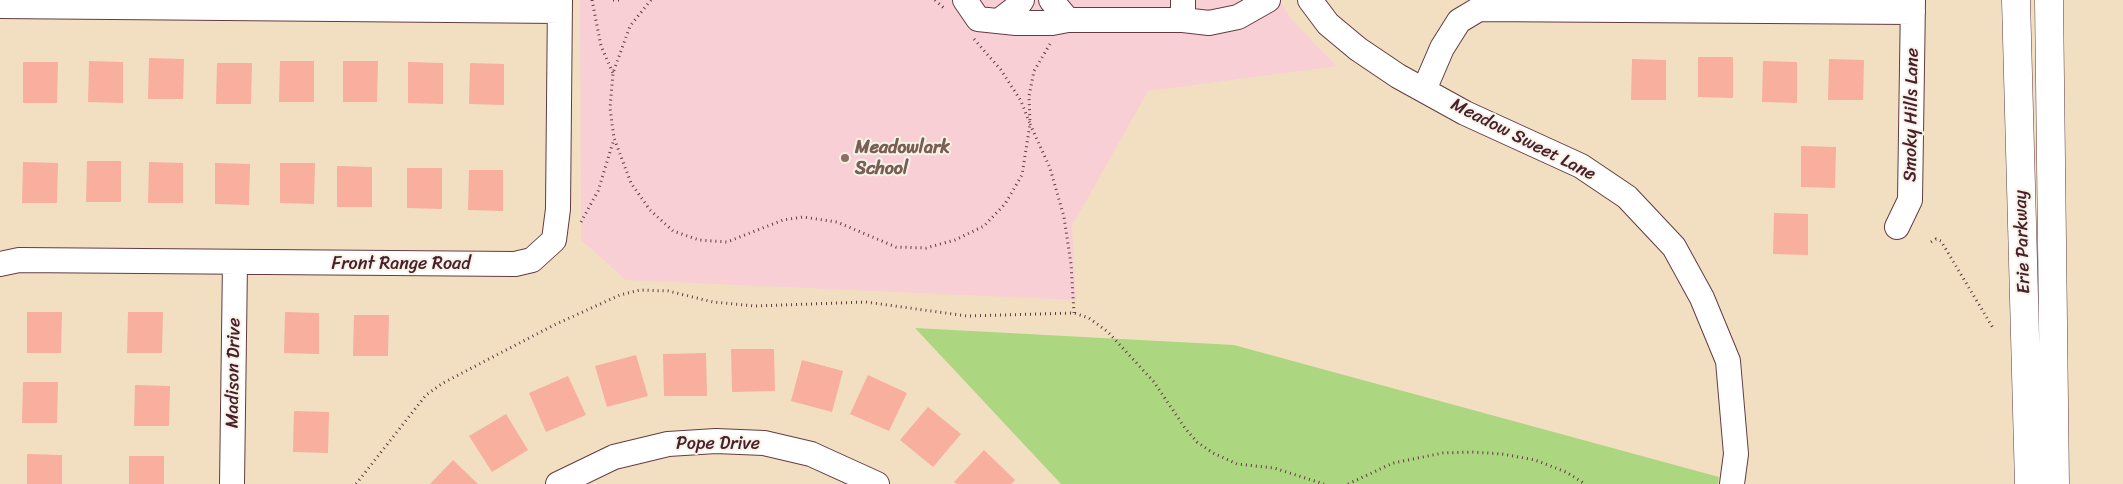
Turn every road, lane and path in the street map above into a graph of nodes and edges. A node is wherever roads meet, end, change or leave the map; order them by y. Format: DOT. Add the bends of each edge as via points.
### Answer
graph roads {
  1 [pos="592,0"];
  2 [pos="613,0"];
  3 [pos="620,0"];
  4 [pos="651,0"];
  5 [pos="965,0"];
  6 [pos="1022,0"];
  7 [pos="1051,0"];
  8 [pos="1268,0"];
  9 [pos="1310,0"];
  10 [pos="2016,0"];
  11 [pos="2049,0"];
  12 [pos="0,6"];
  13 [pos="560,6"];
  14 [pos="1913,6"];
  15 [pos="1183,10"];
  16 [pos="1000,20"];
  17 [pos="1068,20"];
  18 [pos="972,36"];
  19 [pos="1054,40"];
  20 [pos="613,74"];
  21 [pos="1424,90"];
  22 [pos="1030,124"];
  23 [pos="614,138"];
  24 [pos="581,222"];
  25 [pos="1897,227"];
  26 [pos="1931,242"];
  27 [pos="235,262"];
  28 [pos="0,264"];
  29 [pos="1074,313"];
  30 [pos="1993,328"];
  31 [pos="232,484"];
  32 [pos="356,484"];
  33 [pos="558,484"];
  34 [pos="877,484"];
  35 [pos="1324,484"];
  36 [pos="1348,484"];
  37 [pos="1585,484"];
  38 [pos="1732,484"];
  39 [pos="2029,484"];
  40 [pos="2055,484"];
  1 -- 20 [label="path" via="601,46"];
  2 -- 3 [label="path"];
  4 -- 20 [label="path" via="630,26"];
  5 -- 16 [label="street" via="978,19"];
  6 -- 16 [label="street"];
  7 -- 17 [label="street"];
  8 -- 15 [label="street" via="1238,18 1209,23"];
  9 -- 21 [label="street, Meadow Sweet Lane" via="1328,24 1358,50"];
  10 -- 39 [label="main road, Erie Parkway"];
  11 -- 40 [label="main road, Erie Parkway"];
  12 -- 13 [label="street"];
  13 -- 27 [label="street, Front Range Road" via="558,209 554,240 532,260 515,264"];
  14 -- 21 [label="street" via="1478,9 1459,20 1442,48"];
  14 -- 25 [label="street, Smoky Hills Lane" via="1910,200"];
  15 -- 17 [label="street"];
  16 -- 17 [label="street" via="1052,23"];
  18 -- 22 [label="path" via="1001,70 1021,101"];
  19 -- 22 [label="path" via="1034,71 1029,96"];
  20 -- 23 [label="path" via="610,108"];
  21 -- 38 [label="street, Meadow Sweet Lane" via="1465,113 1581,166 1626,197 1674,247 1702,298 1728,362 1736,454"];
  22 -- 23 [label="path" via="1022,175 1005,204 984,226 955,240 926,248 896,247 837,222 803,217 784,220 727,242 699,240 673,231 650,210 631,184"];
  22 -- 29 [label="path" via="1050,168 1064,217"];
  23 -- 24 [label="path" via="598,190"];
  26 -- 30 [label="path" via="1936,239 1942,241"];
  27 -- 28 [label="street, Front Range Road" via="18,260"];
  27 -- 31 [label="street, Madison Drive"];
  29 -- 32 [label="path" via="967,316 866,302 755,306 713,302 668,291 640,290 620,295 554,326 443,383 426,395"];
  29 -- 35 [label="path" via="1090,318 1108,332 1154,382 1197,442 1213,453 1236,464 1274,468"];
  33 -- 34 [label="street, Pope Drive" via="614,457 668,444 716,441 764,443 811,454"];
  36 -- 37 [label="path" via="1393,463 1472,452 1535,460 1566,472"];
}
